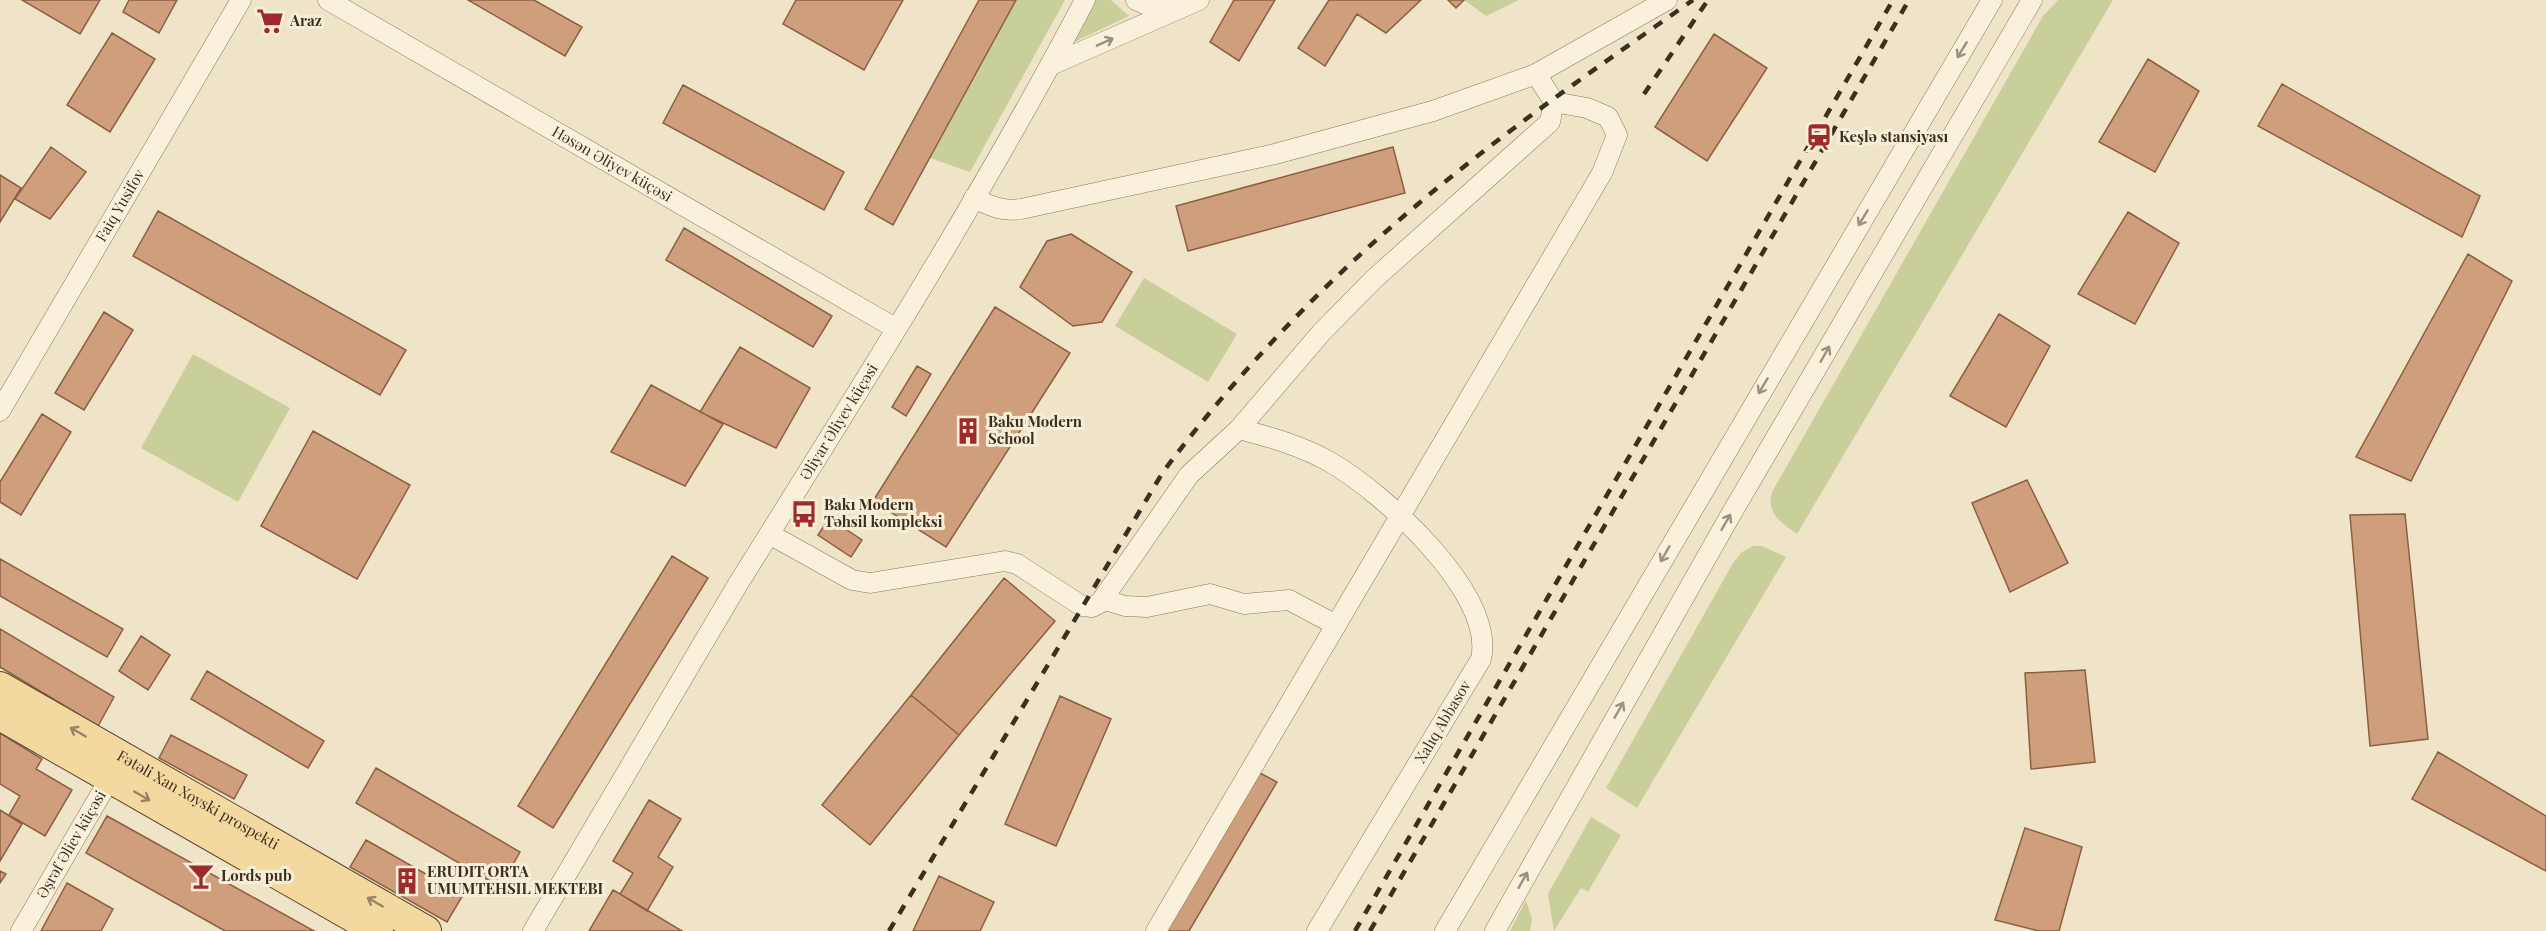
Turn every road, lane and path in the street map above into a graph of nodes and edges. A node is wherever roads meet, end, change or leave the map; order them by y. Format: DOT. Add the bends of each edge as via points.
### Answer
graph roads {
  1 [pos="242,0"];
  2 [pos="328,0"];
  3 [pos="1085,0"];
  4 [pos="1136,0"];
  5 [pos="1199,0"];
  6 [pos="1667,0"];
  7 [pos="1992,0"];
  8 [pos="2032,0"];
  9 [pos="1179,9"];
  10 [pos="1051,65"];
  11 [pos="1536,74"];
  12 [pos="1554,102"];
  13 [pos="974,198"];
  14 [pos="895,328"];
  15 [pos="0,411"];
  16 [pos="1239,429"];
  17 [pos="1401,515"];
  18 [pos="771,535"];
  19 [pos="1105,600"];
  20 [pos="1336,625"];
  21 [pos="0,687"];
  22 [pos="0,715"];
  23 [pos="116,768"];
  24 [pos="21,931"];
  25 [pos="378,931"];
  26 [pos="426,931"];
  27 [pos="533,931"];
  28 [pos="1156,931"];
  29 [pos="1317,931"];
  30 [pos="1445,931"];
  31 [pos="1495,931"];
  1 -- 15 [label="street, Faiq Yusifov"];
  2 -- 14 [label="street, Həsən Əliyev küçəsi"];
  3 -- 10 [label="street, Əliyar Əliyev küçəsi"];
  4 -- 9 [label="street" via="1159,10"];
  5 -- 9 [label="street"];
  6 -- 11 [label="street"];
  7 -- 30 [label="street, one-way"];
  31 -- 8 [label="street, one-way" via="1730,516"];
  10 -- 9 [label="street, one-way"];
  10 -- 13 [label="street, Əliyar Əliyev küçəsi"];
  11 -- 12 [label="street"];
  11 -- 13 [label="street" via="1433,111 1185,174 1007,211"];
  12 -- 16 [label="street" via="1550,122 1374,279 1320,333"];
  12 -- 17 [label="street" via="1587,108 1608,117 1617,135 1612,150"];
  13 -- 14 [label="street, Əliyar Əliyev küçəsi"];
  14 -- 18 [label="street, Əliyar Əliyev küçəsi"];
  16 -- 17 [label="street, Xalıq Abbasov" via="1329,461"];
  16 -- 19 [label="street" via="1189,475"];
  17 -- 20 [label="street"];
  17 -- 29 [label="street, Xalıq Abbasov" via="1452,573 1477,616 1484,646 1481,659"];
  18 -- 19 [label="street" via="852,580 870,583 1005,561 1017,564 1082,606 1092,607"];
  18 -- 27 [label="street, Əliyar Əliyev küçəsi" via="738,584"];
  19 -- 20 [label="street" via="1147,607 1210,594 1244,604 1289,600"];
  20 -- 28 [label="street"];
  23 -- 21 [label="main road, Fətəli Xan Xoyski prospekti, one-way"];
  22 -- 23 [label="main road, Fətəli Xan Xoyski prospekti"];
  23 -- 24 [label="street, Əşrəf Əliev küçəsi"];
  23 -- 25 [label="main road, Fətəli Xan Xoyski prospekti, one-way"];
  26 -- 23 [label="main road, Fətəli Xan Xoyski prospekti, one-way"];
}
